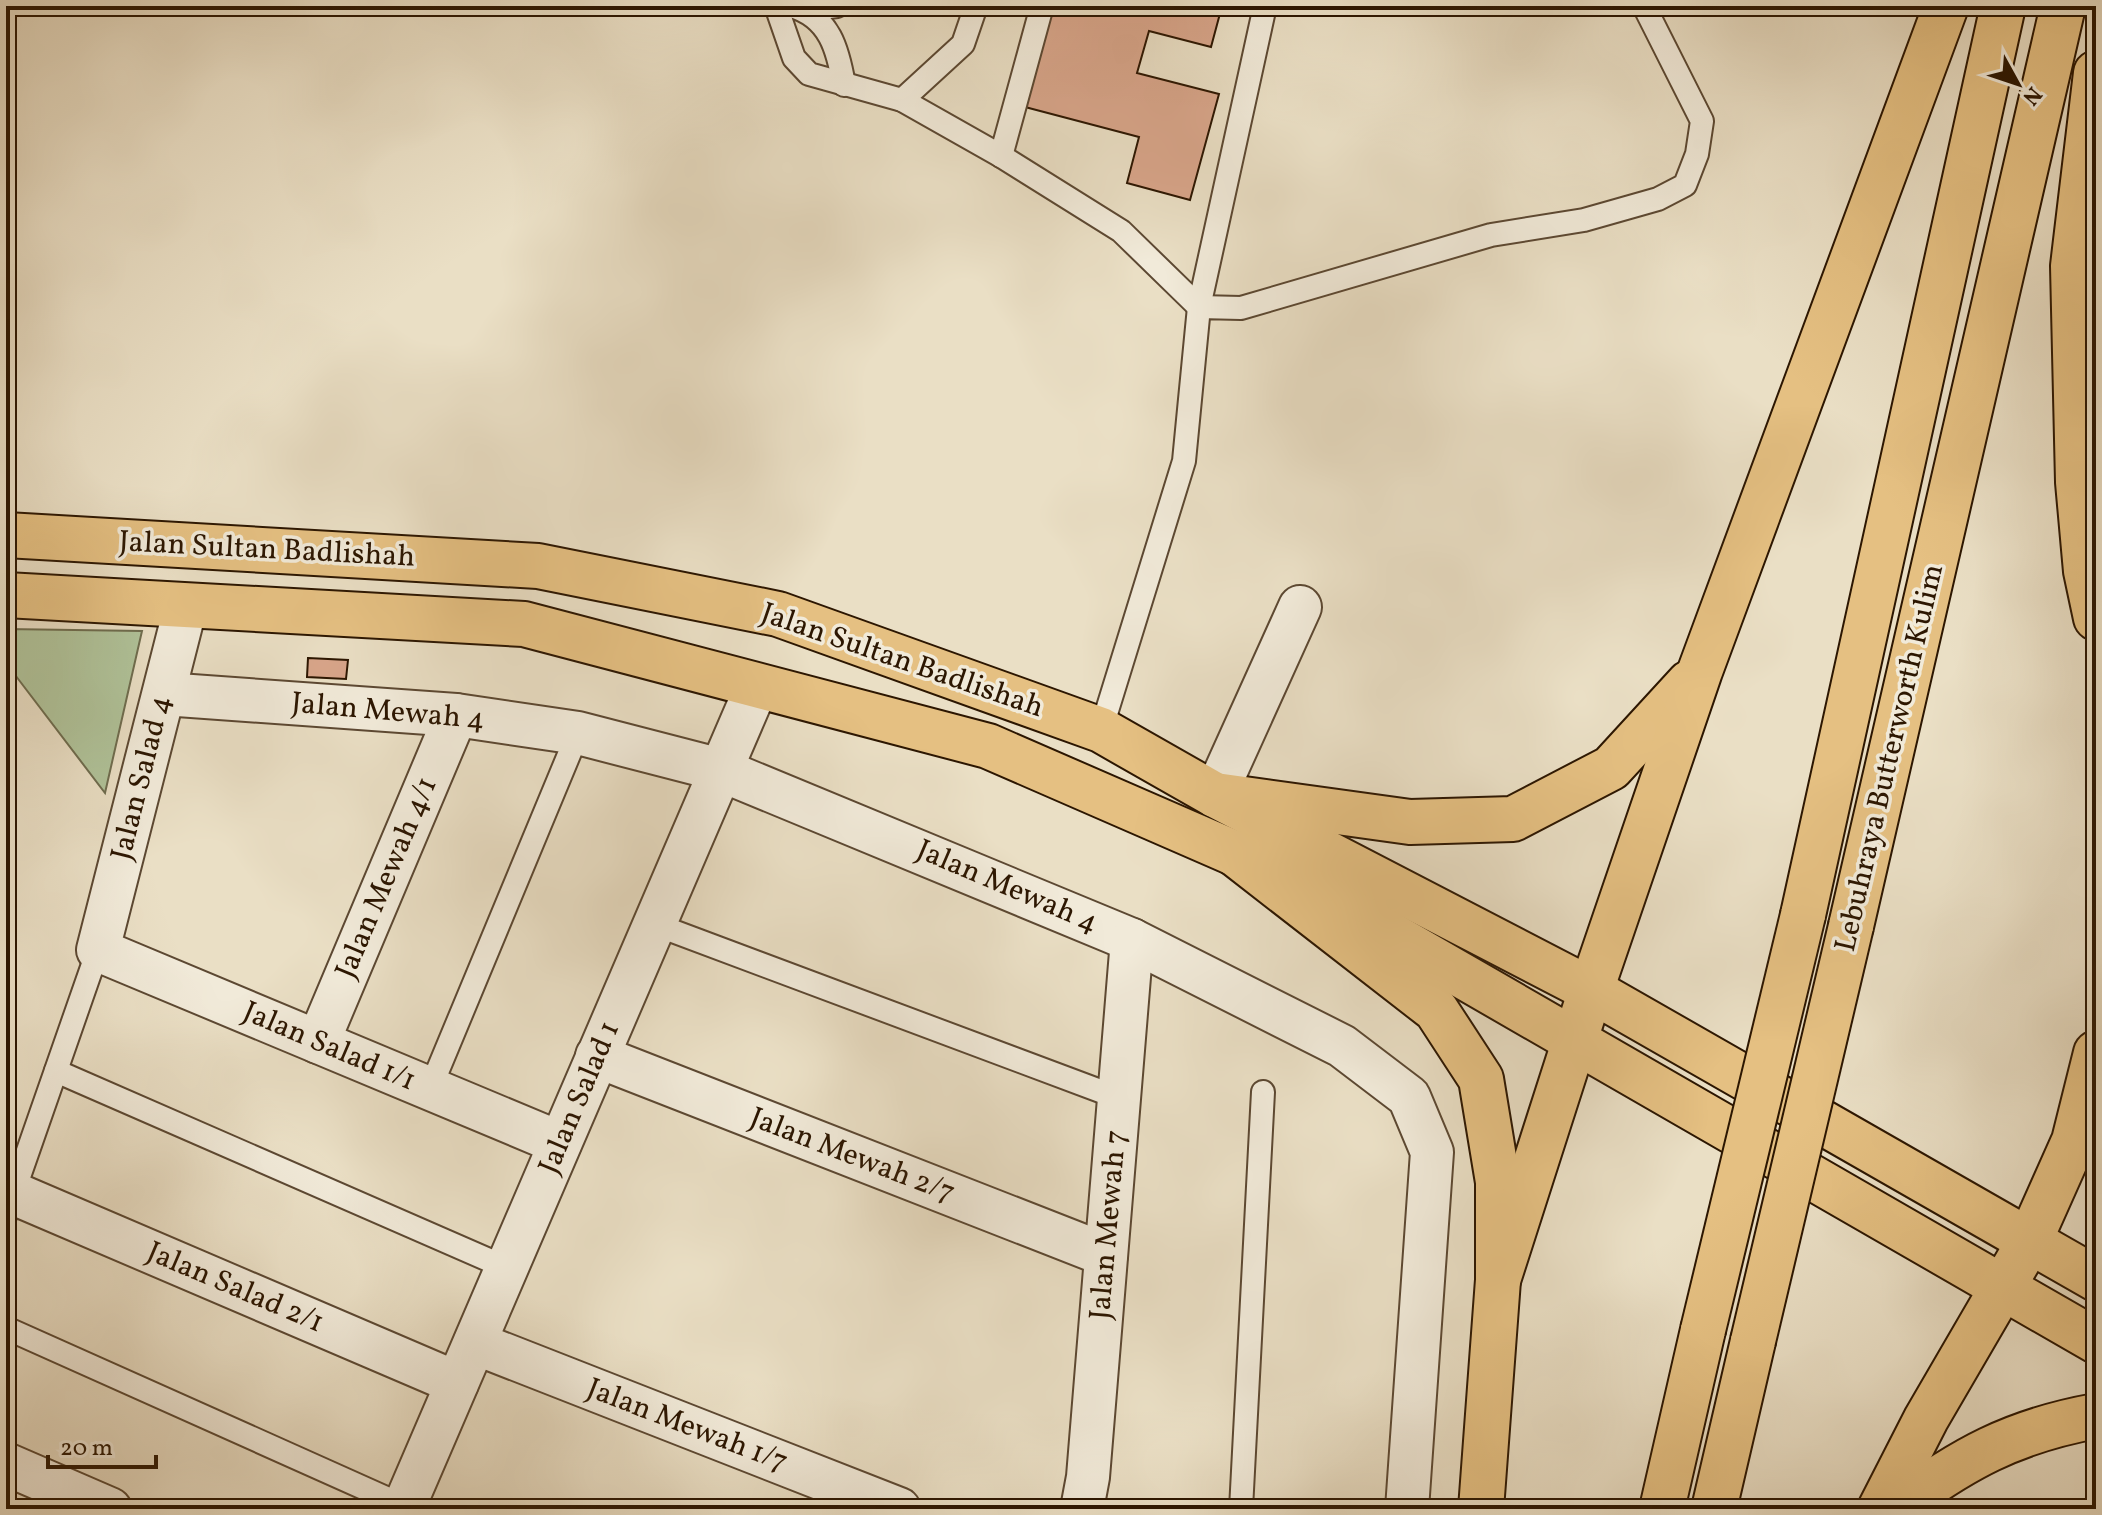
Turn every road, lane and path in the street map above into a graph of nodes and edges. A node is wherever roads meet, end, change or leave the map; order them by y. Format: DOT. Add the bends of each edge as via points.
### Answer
graph roads {
  1 [pos="776,6"];
  2 [pos="837,6"];
  3 [pos="976,6"];
  4 [pos="1042,6"];
  5 [pos="1265,6"];
  6 [pos="1644,6"];
  7 [pos="1946,6"];
  8 [pos="2003,6"];
  9 [pos="2063,6"];
  10 [pos="798,8"];
  11 [pos="2096,73"];
  12 [pos="844,85"];
  13 [pos="902,100"];
  14 [pos="1001,156"];
  15 [pos="1199,307"];
  16 [pos="6,535"];
  17 [pos="6,595"];
  18 [pos="186,605"];
  19 [pos="1300,607"];
  20 [pos="2096,618"];
  21 [pos="1700,671"];
  22 [pos="757,686"];
  23 [pos="164,694"];
  24 [pos="456,715"];
  25 [pos="1101,730"];
  26 [pos="578,733"];
  27 [pos="721,770"];
  28 [pos="1215,795"];
  29 [pos="1234,853"];
  30 [pos="654,924"];
  31 [pos="1132,940"];
  32 [pos="98,950"];
  33 [pos="1591,990"];
  34 [pos="318,1042"];
  35 [pos="1574,1042"];
  36 [pos="2096,1053"];
  37 [pos="597,1056"];
  38 [pos="56,1071"];
  39 [pos="430,1089"];
  40 [pos="1263,1092"];
  41 [pos="1119,1098"];
  42 [pos="560,1143"];
  43 [pos="10,1204"];
  44 [pos="2029,1242"];
  45 [pos="1106,1255"];
  46 [pos="507,1268"];
  47 [pos="2096,1279"];
  48 [pos="1498,1280"];
  49 [pos="2004,1286"];
  50 [pos="6,1328"];
  51 [pos="2096,1341"];
  52 [pos="475,1343"];
  53 [pos="457,1383"];
  54 [pos="2096,1416"];
  55 [pos="6,1464"];
  56 [pos="58,1499"];
  57 [pos="403,1508"];
  58 [pos="110,1509"];
  59 [pos="899,1509"];
  60 [pos="1082,1509"];
  61 [pos="1241,1509"];
  62 [pos="1407,1509"];
  63 [pos="1481,1509"];
  64 [pos="1662,1509"];
  65 [pos="1714,1509"];
  66 [pos="1880,1509"];
  67 [pos="1895,1509"];
  1 -- 12 [label="lane" via="794,58 809,74"];
  2 -- 10 [label="lane"];
  3 -- 13 [label="lane" via="963,44"];
  4 -- 14 [label="lane"];
  5 -- 15 [label="lane"];
  6 -- 15 [label="lane" via="1702,121 1685,185 1658,199 1584,220 1491,235 1241,308"];
  7 -- 21 [label="main road"];
  8 -- 64 [label="main road, Lebuhraya Butterworth Kulim, bridge" via="1803,915"];
  9 -- 65 [label="main road, Lebuhraya Butterworth Kulim, bridge"];
  10 -- 12 [label="lane" via="824,26 837,46"];
  11 -- 20 [label="main road" via="2073,266 2078,482"];
  12 -- 13 [label="lane"];
  13 -- 14 [label="lane"];
  14 -- 15 [label="lane" via="1121,231"];
  15 -- 25 [label="lane" via="1184,461"];
  16 -- 25 [label="main road, Jalan Sultan Badlishah" via="538,566 778,614"];
  17 -- 18 [label="main road, Jalan Sultan Badlishah"];
  18 -- 22 [label="main road, Jalan Sultan Badlishah" via="524,624"];
  18 -- 23 [label="street, Jalan Salad 4"];
  19 -- 28 [label="street"];
  21 -- 28 [label="main road" via="1611,768 1513,819 1410,822"];
  21 -- 33 [label="main road"];
  22 -- 27 [label="street, Jalan Salad 1"];
  22 -- 29 [label="main road, Jalan Sultan Badlishah" via="988,746"];
  23 -- 24 [label="street, Jalan Mewah 4"];
  23 -- 32 [label="street, Jalan Salad 4"];
  24 -- 26 [label="street, Jalan Mewah 4"];
  24 -- 34 [label="street, Jalan Mewah 4/1"];
  25 -- 28 [label="main road, Jalan Sultan Badlishah"];
  26 -- 27 [label="street, Jalan Mewah 4"];
  26 -- 39 [label="lane"];
  27 -- 30 [label="street, Jalan Salad 1"];
  27 -- 31 [label="street, Jalan Mewah 4"];
  28 -- 33 [label="main road, Jalan Sultan Badlishah"];
  29 -- 35 [label="main road, Jalan Sultan Badlishah" via="1362,918"];
  29 -- 48 [label="main road" via="1436,1010 1481,1079 1498,1182"];
  30 -- 37 [label="street, Jalan Salad 1"];
  30 -- 41 [label="lane"];
  31 -- 41 [label="street, Jalan Mewah 7"];
  31 -- 62 [label="street, Jalan Mewah 4" via="1342,1046 1409,1097 1432,1152"];
  32 -- 34 [label="street, Jalan Salad 1/1"];
  32 -- 38 [label="lane"];
  33 -- 35 [label="main road"];
  33 -- 44 [label="main road, Jalan Sultan Badlishah"];
  34 -- 39 [label="street, Jalan Salad 1/1"];
  35 -- 48 [label="main road"];
  35 -- 49 [label="main road, Jalan Sultan Badlishah"];
  36 -- 44 [label="main road" via="2074,1141"];
  37 -- 42 [label="street, Jalan Salad 1"];
  37 -- 45 [label="street, Jalan Mewah 2/7"];
  38 -- 43 [label="lane"];
  38 -- 46 [label="lane"];
  39 -- 42 [label="street, Jalan Salad 1/1"];
  40 -- 61 [label="lane"];
  41 -- 45 [label="street, Jalan Mewah 7"];
  42 -- 46 [label="street, Jalan Salad 1"];
  43 -- 53 [label="street, Jalan Salad 2/1"];
  44 -- 47 [label="main road, Jalan Sultan Badlishah"];
  44 -- 49 [label="main road"];
  45 -- 60 [label="street, Jalan Mewah 7"];
  46 -- 52 [label="street, Jalan Salad 1"];
  48 -- 63 [label="main road"];
  49 -- 51 [label="main road, Jalan Sultan Badlishah"];
  49 -- 66 [label="main road"];
  50 -- 57 [label="lane"];
  52 -- 53 [label="street, Jalan Salad 1"];
  52 -- 59 [label="street, Jalan Mewah 1/7"];
  53 -- 57 [label="street, Jalan Salad 1"];
  54 -- 67 [label="main road" via="2014,1435 1934,1480"];
  55 -- 56 [label="street"];
  56 -- 58 [label="street"];
}
